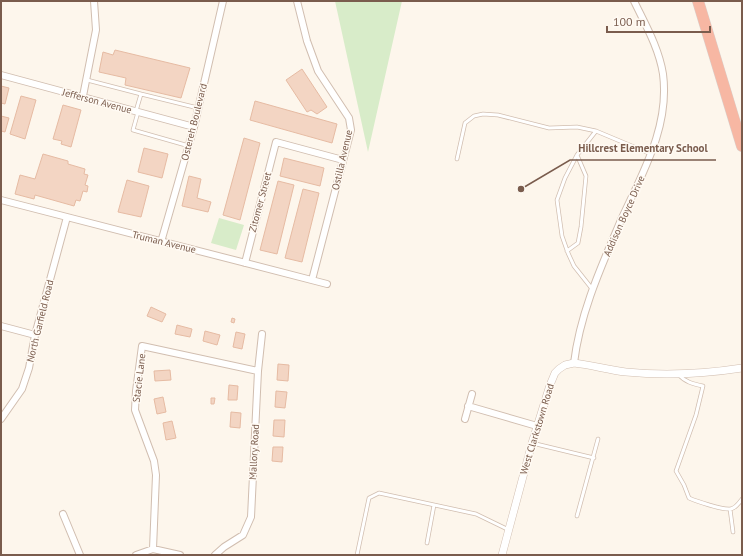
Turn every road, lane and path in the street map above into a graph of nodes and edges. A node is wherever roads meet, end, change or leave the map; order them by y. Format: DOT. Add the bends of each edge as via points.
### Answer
graph roads {
  1 [pos="94,1"];
  2 [pos="223,1"];
  3 [pos="297,1"];
  4 [pos="634,1"];
  5 [pos="698,1"];
  6 [pos="1,75"];
  7 [pos="86,80"];
  8 [pos="141,94"];
  9 [pos="83,96"];
  10 [pos="198,108"];
  11 [pos="137,111"];
  12 [pos="194,127"];
  13 [pos="596,131"];
  14 [pos="189,146"];
  15 [pos="742,146"];
  16 [pos="651,154"];
  17 [pos="577,155"];
  18 [pos="457,159"];
  19 [pos="344,160"];
  20 [pos="1,200"];
  21 [pos="67,217"];
  22 [pos="161,242"];
  23 [pos="567,250"];
  24 [pos="245,263"];
  25 [pos="312,280"];
  26 [pos="327,284"];
  27 [pos="592,290"];
  28 [pos="1,326"];
  29 [pos="262,334"];
  30 [pos="35,335"];
  31 [pos="574,364"];
  32 [pos="742,368"];
  33 [pos="258,371"];
  34 [pos="678,374"];
  35 [pos="472,394"];
  36 [pos="468,406"];
  37 [pos="1,419"];
  38 [pos="464,419"];
  39 [pos="537,426"];
  40 [pos="598,439"];
  41 [pos="532,443"];
  42 [pos="594,458"];
  43 [pos="742,499"];
  44 [pos="434,505"];
  45 [pos="730,509"];
  46 [pos="62,514"];
  47 [pos="577,516"];
  48 [pos="509,530"];
  49 [pos="733,532"];
  50 [pos="427,543"];
  51 [pos="153,548"];
  52 [pos="80,555"];
  53 [pos="136,555"];
  54 [pos="180,555"];
  55 [pos="215,555"];
  56 [pos="357,555"];
  57 [pos="502,555"];
  1 -- 7 [label="street" via="96,30"];
  2 -- 10 [label="street, Ostereh Boulevard"];
  3 -- 19 [label="street, Ostilla Avenue" via="318,71 349,118 350,130"];
  4 -- 16 [label="street, Addison Boyce Drive" via="656,47 663,74 663,116"];
  5 -- 15 [label="highway"];
  6 -- 9 [label="street, Jefferson Avenue"];
  7 -- 8 [label="lane"];
  7 -- 9 [label="street"];
  8 -- 10 [label="lane"];
  8 -- 11 [label="lane"];
  9 -- 11 [label="street, Jefferson Avenue"];
  10 -- 12 [label="street, Ostereh Boulevard"];
  11 -- 12 [label="street, Jefferson Avenue"];
  11 -- 14 [label="lane" via="133,130"];
  12 -- 14 [label="street, Ostereh Boulevard"];
  13 -- 16 [label="lane"];
  13 -- 17 [label="lane"];
  13 -- 18 [label="lane" via="577,127 549,128 498,115 483,114 474,116 466,123"];
  14 -- 22 [label="street, Ostereh Boulevard"];
  16 -- 27 [label="street, Addison Boyce Drive"];
  17 -- 23 [label="lane" via="557,200 562,236"];
  17 -- 23 [label="lane" via="586,176 581,228 578,243"];
  19 -- 24 [label="street, Zitomer Street" via="276,142"];
  19 -- 25 [label="street, Ostilla Avenue"];
  20 -- 21 [label="street, Truman Avenue"];
  21 -- 22 [label="street, Truman Avenue"];
  21 -- 30 [label="street, North Garfield Road"];
  22 -- 24 [label="street, Truman Avenue"];
  23 -- 27 [label="lane" via="574,266"];
  24 -- 25 [label="street, Truman Avenue"];
  25 -- 26 [label="street, Truman Avenue"];
  27 -- 31 [label="street, Addison Boyce Drive" via="580,330"];
  28 -- 30 [label="street"];
  29 -- 33 [label="street, Mallory Road"];
  30 -- 37 [label="street, North Garfield Road" via="22,389"];
  31 -- 34 [label="street" via="633,373"];
  31 -- 39 [label="street, West Clarkstown Road" via="565,365 555,373"];
  32 -- 34 [label="street"];
  33 -- 51 [label="street, Stacie Lane" via="142,346 135,410 154,461 156,475"];
  33 -- 55 [label="street, Mallory Road" via="251,517 243,535"];
  34 -- 45 [label="lane" via="690,383 703,386 696,416 676,471 689,498"];
  35 -- 36 [label="street"];
  36 -- 38 [label="street"];
  36 -- 39 [label="street"];
  39 -- 41 [label="street, West Clarkstown Road"];
  40 -- 42 [label="lane"];
  41 -- 42 [label="lane"];
  41 -- 48 [label="street, West Clarkstown Road"];
  42 -- 47 [label="lane"];
  43 -- 45 [label="lane"];
  44 -- 48 [label="lane" via="476,514"];
  44 -- 50 [label="lane"];
  44 -- 56 [label="lane" via="379,493 369,498"];
  45 -- 49 [label="lane"];
  46 -- 52 [label="street"];
  48 -- 57 [label="street, West Clarkstown Road"];
  51 -- 53 [label="street"];
  51 -- 54 [label="street"];
}
